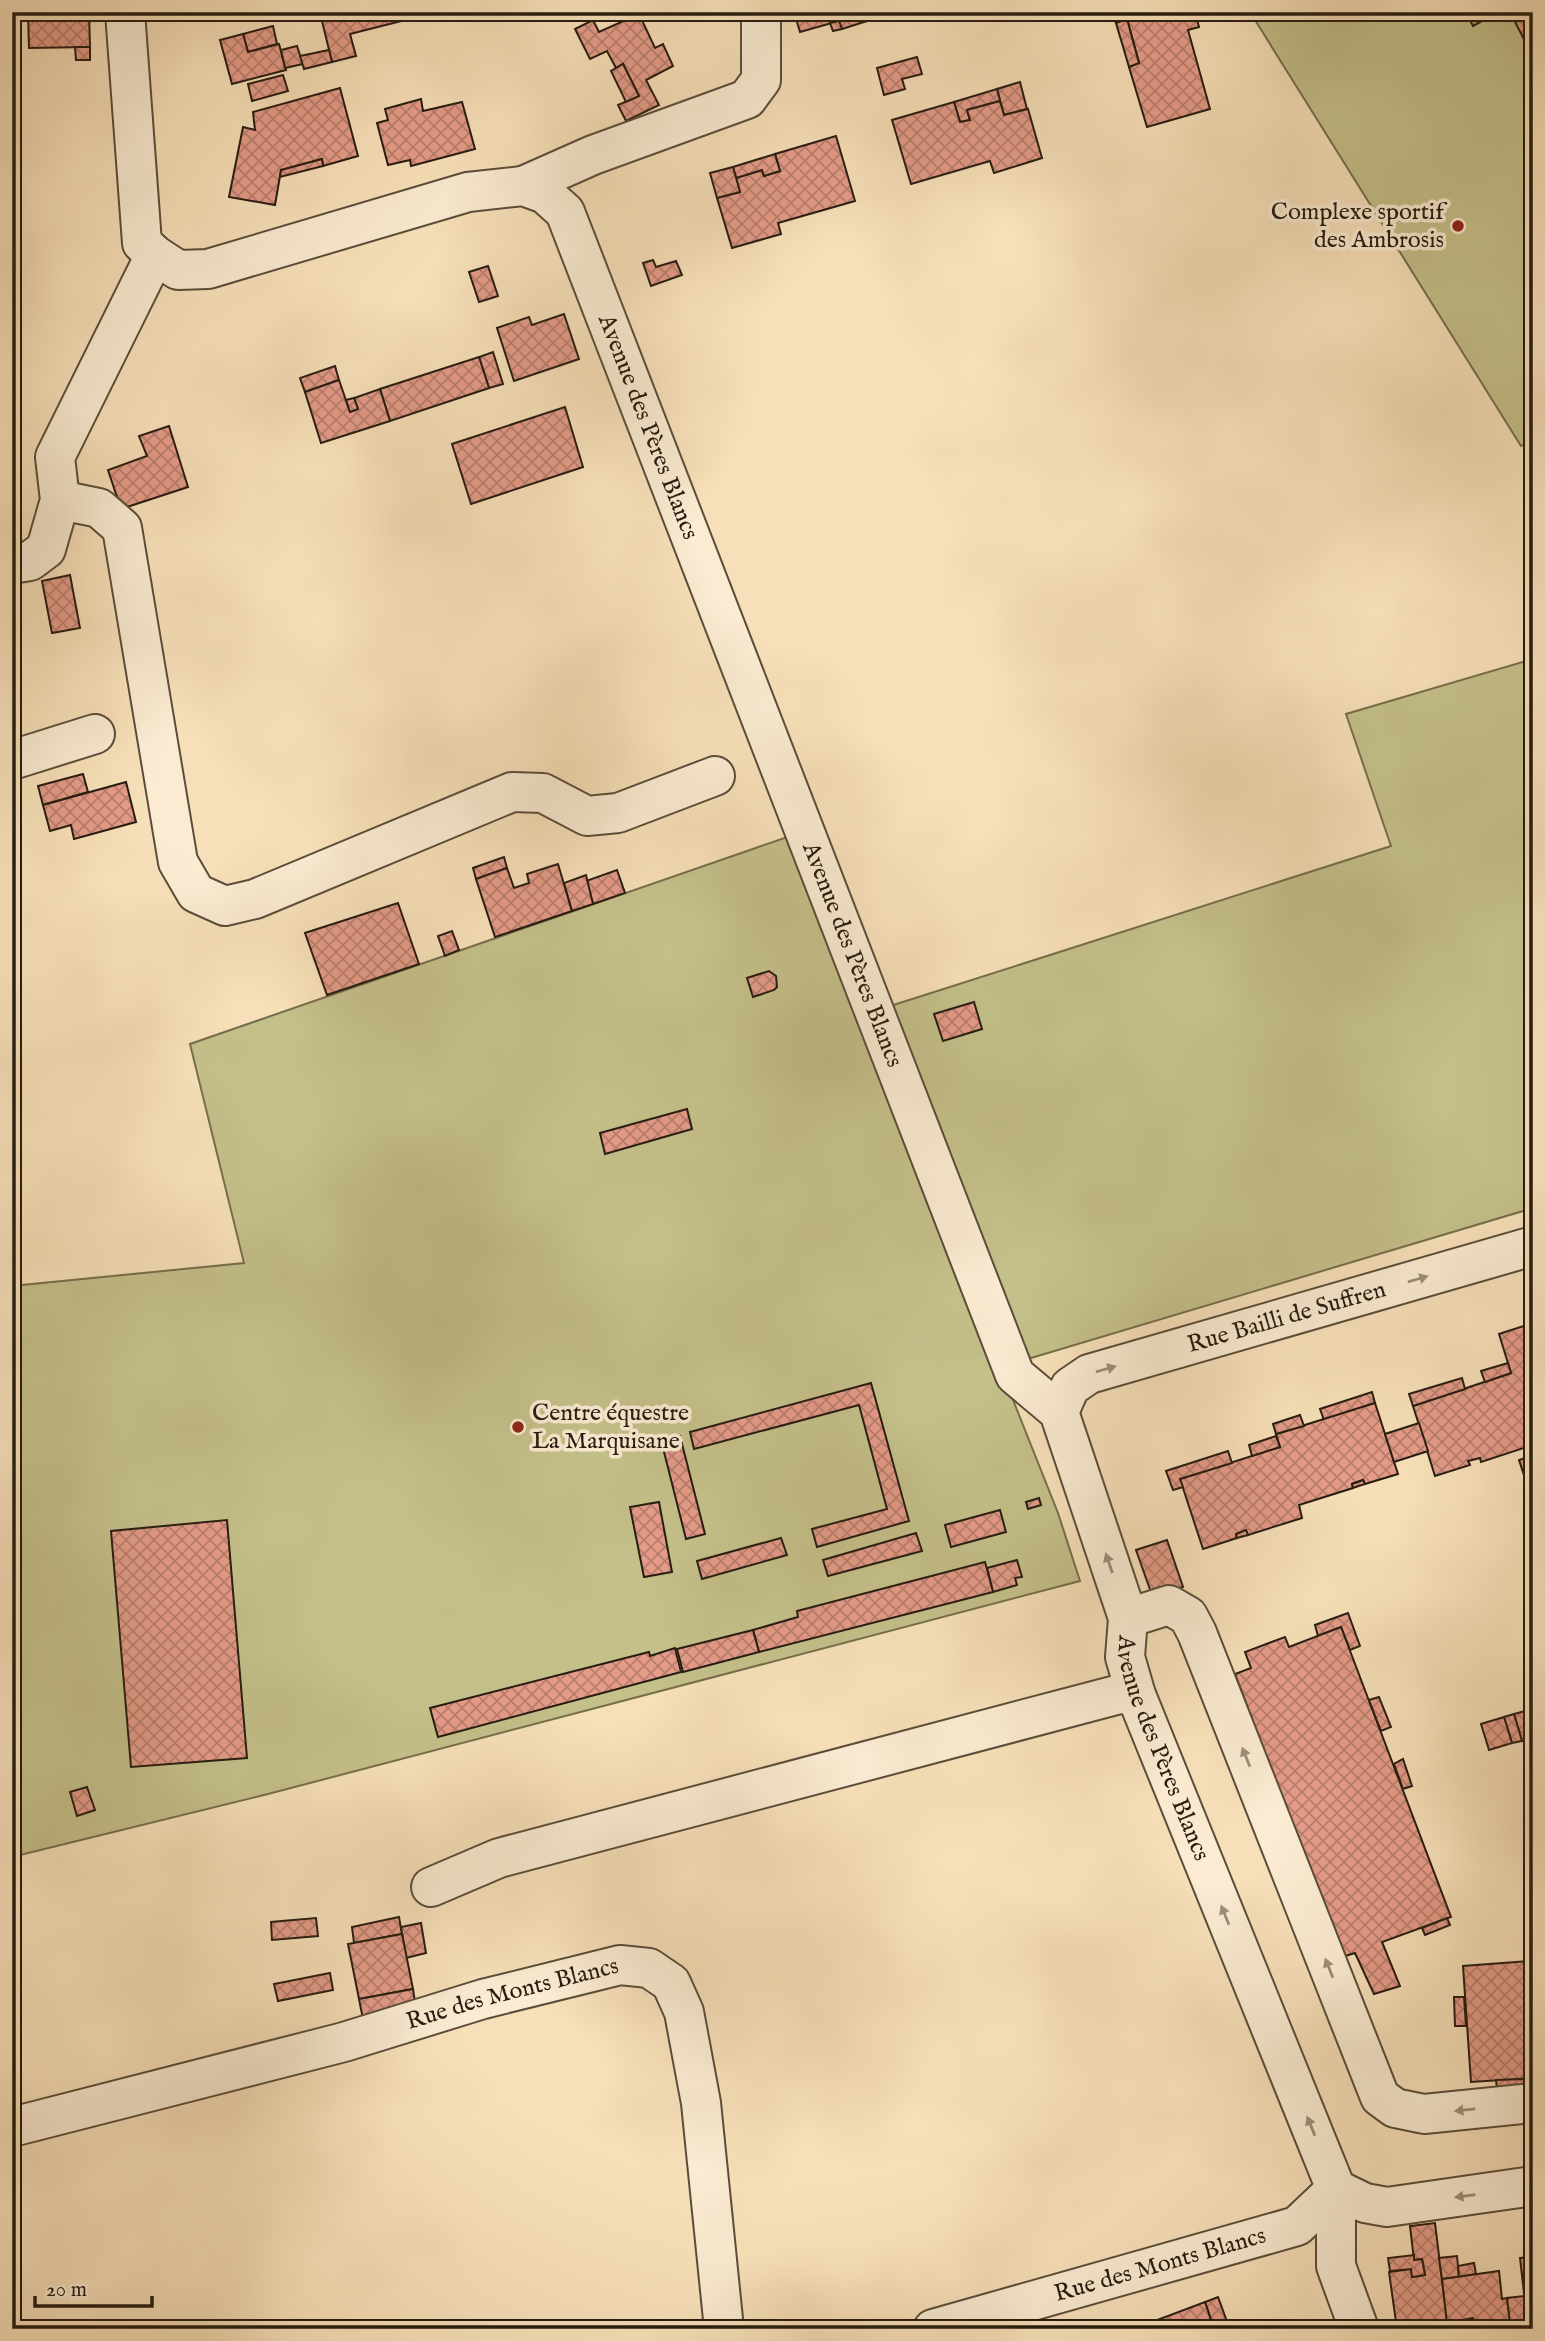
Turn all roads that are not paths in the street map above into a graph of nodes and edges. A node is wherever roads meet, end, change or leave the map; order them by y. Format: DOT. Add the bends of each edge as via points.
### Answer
graph roads {
  1 [pos="125,12"];
  2 [pos="761,12"];
  3 [pos="523,186"];
  4 [pos="155,255"];
  5 [pos="60,500"];
  6 [pos="12,564"];
  7 [pos="95,734"];
  8 [pos="12,760"];
  9 [pos="715,776"];
  10 [pos="1533,1246"];
  11 [pos="1059,1412"];
  12 [pos="1128,1618"];
  13 [pos="1136,1695"];
  14 [pos="431,1887"];
  15 [pos="1533,2103"];
  16 [pos="12,2127"];
  17 [pos="1533,2186"];
  18 [pos="1336,2189"];
  19 [pos="724,2329"];
  20 [pos="933,2329"];
  21 [pos="1359,2329"];
  1 -- 4 [label="street" via="142,243"];
  2 -- 3 [label="street" via="761,80 747,99 593,155"];
  3 -- 4 [label="street" via="468,191 208,269 178,270"];
  3 -- 11 [label="street, Avenue des Pères Blancs" via="545,194 565,212 1015,1375"];
  4 -- 5 [label="street" via="55,457"];
  5 -- 6 [label="street" via="46,549 30,561"];
  5 -- 9 [label="street" via="99,508 122,528 178,862 195,893 225,906 255,899 512,792 542,793 587,816 618,813"];
  7 -- 8 [label="street"];
  11 -- 10 [label="street, Rue Bailli de Suffren, one-way" via="1070,1387 1089,1374"];
  12 -- 11 [label="street, Avenue des Pères Blancs, one-way"];
  12 -- 13 [label="street, Avenue des Pères Blancs" via="1125,1657"];
  15 -- 12 [label="street, one-way" via="1424,2114 1395,2108 1380,2097 1188,1616 1169,1605"];
  13 -- 14 [label="street" via="1120,1694 499,1858"];
  18 -- 13 [label="street, Avenue des Pères Blancs, one-way"];
  16 -- 19 [label="street, Rue des Monts Blancs" via="620,1965 649,1968 671,1983 684,2012 701,2103"];
  17 -- 18 [label="street, one-way" via="1387,2207 1365,2203"];
  18 -- 20 [label="street, Rue des Monts Blancs" via="1297,2226"];
  18 -- 21 [label="street, Avenue des Pères Blancs" via="1336,2266"];
}
